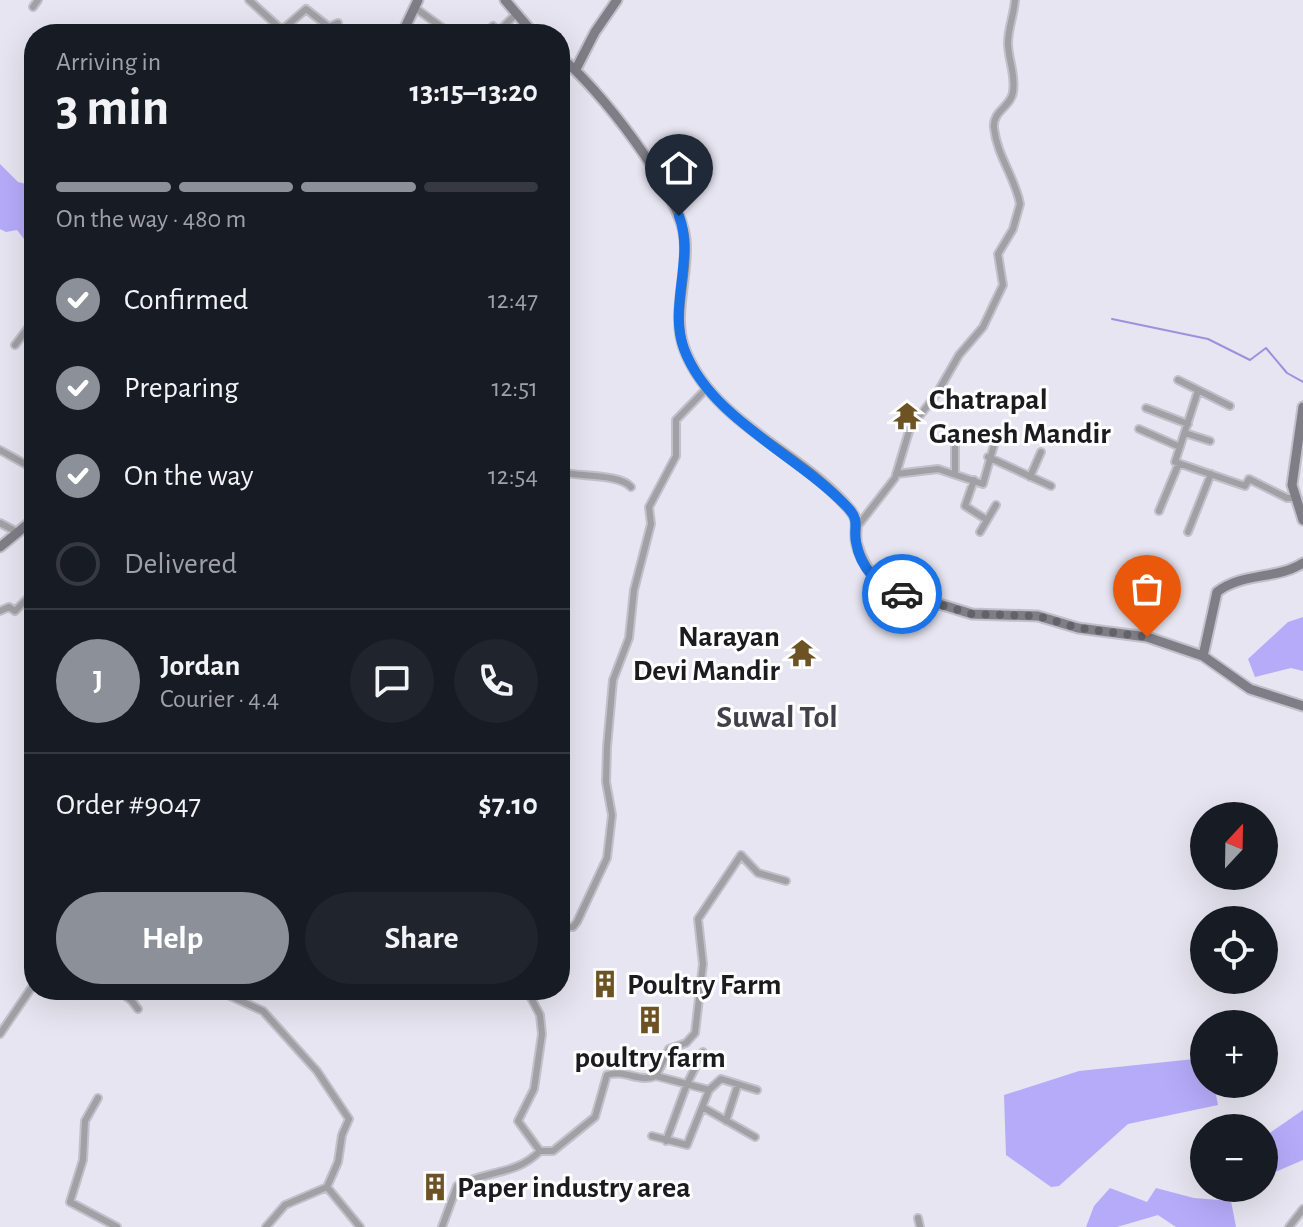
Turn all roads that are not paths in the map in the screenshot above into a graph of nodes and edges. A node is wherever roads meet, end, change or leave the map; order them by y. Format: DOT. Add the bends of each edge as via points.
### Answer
graph roads {
  1 [pos="38,0"];
  2 [pos="249,0"];
  3 [pos="505,0"];
  4 [pos="617,0"];
  5 [pos="1015,0"];
  6 [pos="416,4"];
  7 [pos="33,7"];
  8 [pos="516,14"];
  9 [pos="272,24"];
  10 [pos="289,24"];
  11 [pos="325,24"];
  12 [pos="407,24"];
  13 [pos="438,24"];
  14 [pos="506,24"];
  15 [pos="525,24"];
  16 [pos="570,64"];
  17 [pos="576,69"];
  18 [pos="24,333"];
  19 [pos="15,345"];
  20 [pos="1178,380"];
  21 [pos="708,387"];
  22 [pos="1198,391"];
  23 [pos="1230,406"];
  24 [pos="1303,407"];
  25 [pos="1146,408"];
  26 [pos="1188,424"];
  27 [pos="1139,429"];
  28 [pos="1185,433"];
  29 [pos="1210,441"];
  30 [pos="955,442"];
  31 [pos="994,445"];
  32 [pos="1180,447"];
  33 [pos="0,450"];
  34 [pos="1041,452"];
  35 [pos="988,457"];
  36 [pos="24,463"];
  37 [pos="1179,463"];
  38 [pos="955,473"];
  39 [pos="570,474"];
  40 [pos="896,474"];
  41 [pos="1211,474"];
  42 [pos="1030,477"];
  43 [pos="974,480"];
  44 [pos="1051,486"];
  45 [pos="631,487"];
  46 [pos="1295,498"];
  47 [pos="996,505"];
  48 [pos="1159,511"];
  49 [pos="987,520"];
  50 [pos="1303,520"];
  51 [pos="0,523"];
  52 [pos="24,527"];
  53 [pos="857,527"];
  54 [pos="17,532"];
  55 [pos="980,532"];
  56 [pos="1188,532"];
  57 [pos="0,547"];
  58 [pos="1303,563"];
  59 [pos="24,602"];
  60 [pos="0,611"];
  61 [pos="1203,656"];
  62 [pos="1303,706"];
  63 [pos="786,881"];
  64 [pos="570,927"];
  65 [pos="24,999"];
  66 [pos="131,1000"];
  67 [pos="239,1000"];
  68 [pos="532,1000"];
  69 [pos="138,1009"];
  70 [pos="0,1034"];
  71 [pos="703,1052"];
  72 [pos="656,1076"];
  73 [pos="687,1084"];
  74 [pos="738,1084"];
  75 [pos="709,1090"];
  76 [pos="757,1090"];
  77 [pos="98,1098"];
  78 [pos="704,1108"];
  79 [pos="726,1121"];
  80 [pos="652,1136"];
  81 [pos="755,1137"];
  82 [pos="666,1141"];
  83 [pos="540,1151"];
  84 [pos="327,1187"];
  85 [pos="1303,1209"];
  86 [pos="918,1218"];
  87 [pos="117,1227"];
  88 [pos="266,1227"];
  89 [pos="360,1227"];
  90 [pos="442,1227"];
  91 [pos="920,1227"];
  92 [pos="1289,1227"];
  1 -- 7 [label="street"];
  2 -- 9 [label="street"];
  3 -- 8 [label="main road"];
  4 -- 17 [label="main road"];
  5 -- 40 [label="street" via="1007,48 1014,89 1011,103 993,124 1001,162 1020,204 998,254 1003,285 983,327 910,428"];
  6 -- 12 [label="main road"];
  6 -- 13 [label="street"];
  8 -- 14 [label="street"];
  8 -- 15 [label="main road"];
  10 -- 11 [label="street" via="306,9"];
  16 -- 17 [label="main road"];
  17 -- 21 [label="main road" via="626,132 679,216 686,243 680,334 687,358"];
  18 -- 19 [label="street"];
  20 -- 22 [label="street"];
  21 -- 53 [label="main road" via="756,434 830,490 852,511"];
  21 -- 64 [label="street" via="676,420 675,463 649,507 651,524 634,590 629,638 613,680 607,858"];
  22 -- 23 [label="street"];
  22 -- 26 [label="street"];
  24 -- 46 [label="main road" via="1293,462"];
  25 -- 26 [label="street"];
  26 -- 28 [label="street"];
  27 -- 32 [label="street"];
  28 -- 29 [label="street"];
  28 -- 32 [label="street"];
  30 -- 38 [label="street"];
  31 -- 35 [label="street"];
  32 -- 37 [label="street" via="1175,462"];
  33 -- 36 [label="street"];
  34 -- 42 [label="street"];
  35 -- 42 [label="street"];
  35 -- 43 [label="street" via="983,484"];
  37 -- 41 [label="street"];
  37 -- 48 [label="street"];
  38 -- 40 [label="street" via="938,469"];
  38 -- 43 [label="street"];
  39 -- 45 [label="street" via="619,477"];
  40 -- 53 [label="street"];
  41 -- 46 [label="street" via="1245,486 1249,479"];
  41 -- 56 [label="street"];
  42 -- 44 [label="street"];
  43 -- 49 [label="street" via="965,506"];
  46 -- 50 [label="main road"];
  47 -- 49 [label="street"];
  49 -- 55 [label="street"];
  51 -- 54 [label="street"];
  52 -- 54 [label="main road"];
  53 -- 61 [label="main road" via="856,542 868,568 890,590 972,614 1038,616 1087,629 1135,633"];
  54 -- 57 [label="main road"];
  58 -- 61 [label="main road" via="1240,580 1217,592"];
  59 -- 60 [label="street" via="15,611"];
  61 -- 62 [label="main road" via="1250,689"];
  63 -- 72 [label="street" via="758,873 741,855 698,919 703,964 695,1033 669,1049"];
  65 -- 70 [label="street"];
  66 -- 69 [label="street"];
  67 -- 84 [label="street" via="263,1011 348,1115"];
  68 -- 83 [label="street" via="542,1034 534,1089 518,1121"];
  71 -- 73 [label="street"];
  72 -- 73 [label="street"];
  72 -- 83 [label="street" via="607,1075 595,1117 553,1151"];
  73 -- 75 [label="street"];
  73 -- 82 [label="street"];
  74 -- 75 [label="street" via="721,1079"];
  74 -- 76 [label="street"];
  74 -- 79 [label="street"];
  75 -- 78 [label="street"];
  77 -- 87 [label="street" via="85,1121 83,1160 70,1202"];
  78 -- 79 [label="street"];
  78 -- 82 [label="street" via="687,1145"];
  79 -- 81 [label="street"];
  80 -- 82 [label="street"];
  83 -- 90 [label="street" via="525,1166 485,1173 457,1186"];
  84 -- 88 [label="street" via="293,1200"];
  84 -- 89 [label="street"];
  85 -- 92 [label="street"];
  86 -- 91 [label="street"];
}
